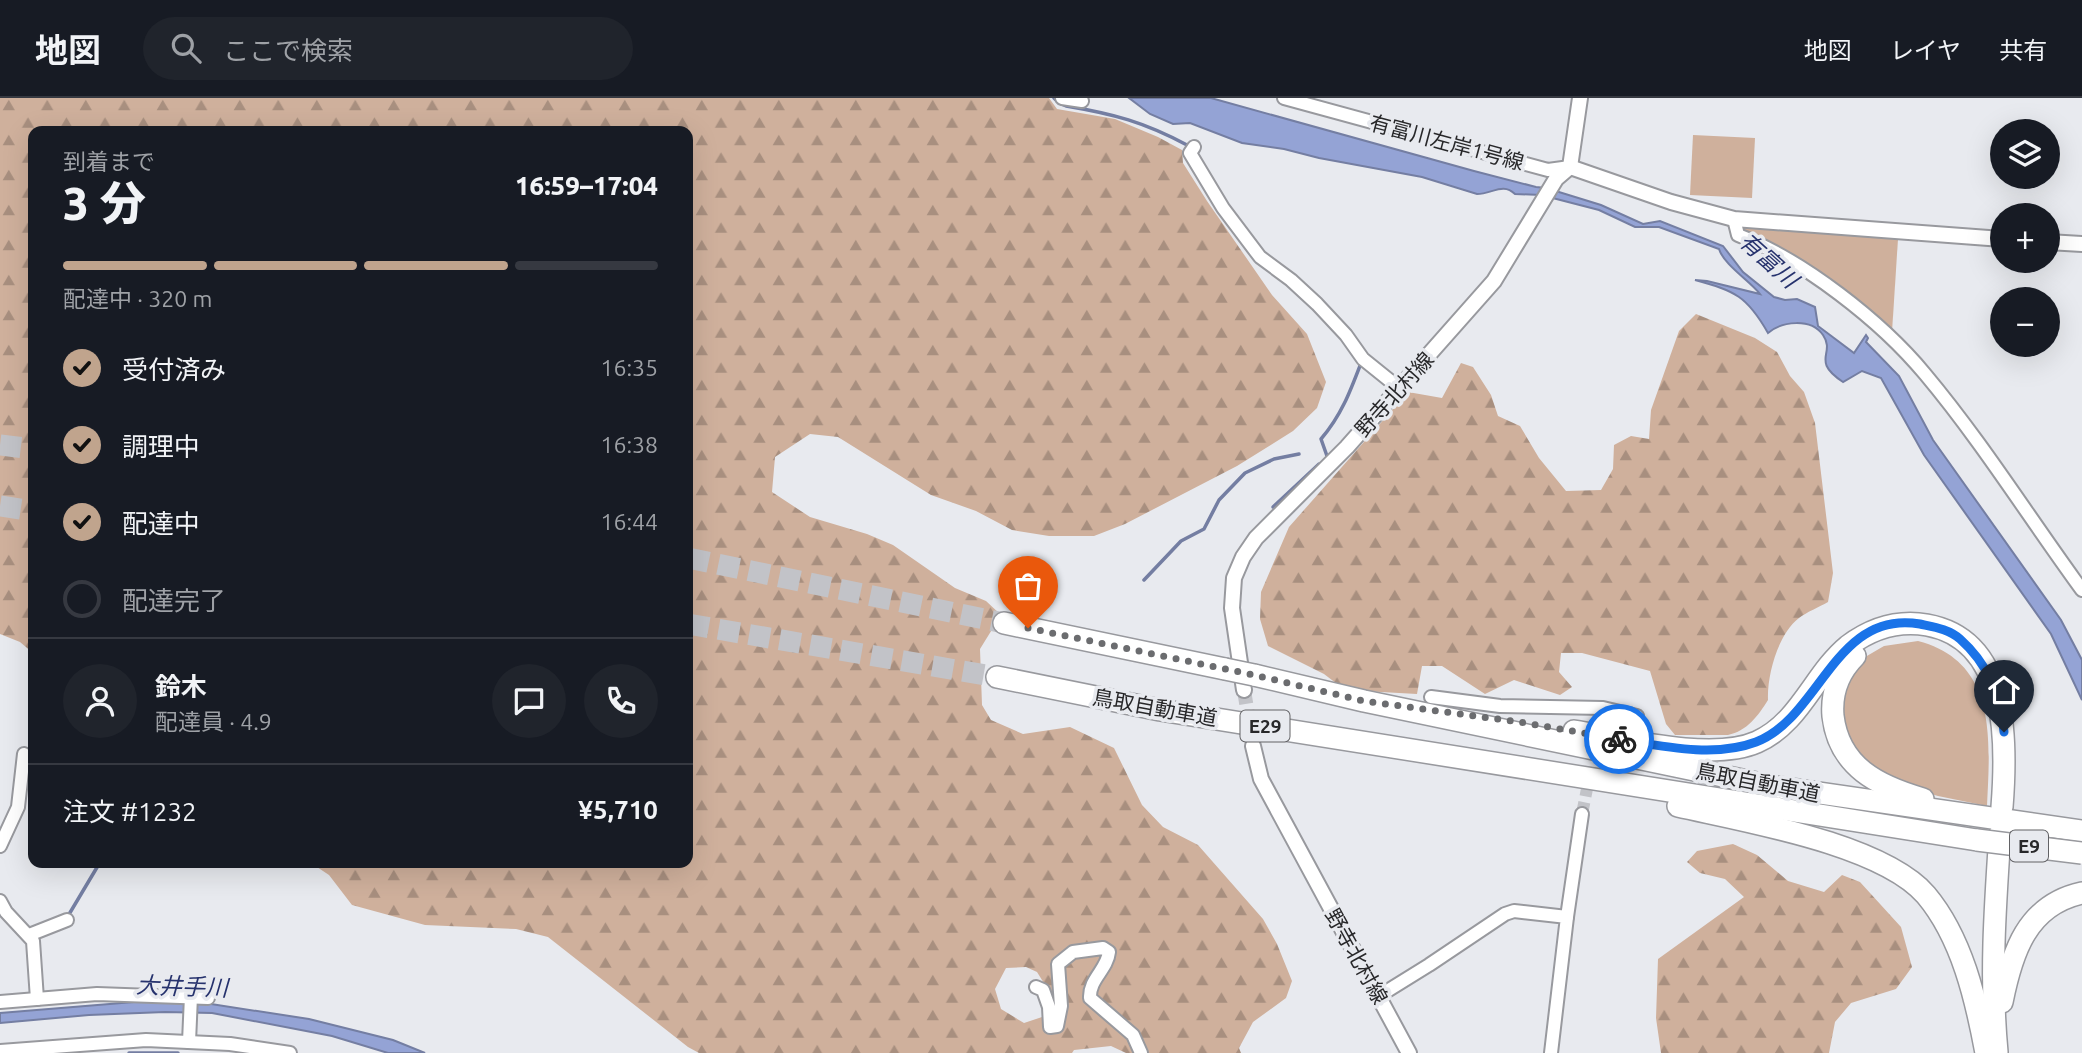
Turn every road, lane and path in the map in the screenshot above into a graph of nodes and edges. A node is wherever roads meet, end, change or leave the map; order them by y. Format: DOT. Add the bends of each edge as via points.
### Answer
graph roads {
  1 [pos="1062,98"];
  2 [pos="1284,98"];
  3 [pos="1580,98"];
  4 [pos="1082,101"];
  5 [pos="1194,147"];
  6 [pos="1570,167"];
  7 [pos="1734,219"];
  8 [pos="1990,238"];
  9 [pos="2060,243"];
  10 [pos="2082,244"];
  11 [pos="1399,388"];
  12 [pos="2082,590"];
  13 [pos="1004,623"];
  14 [pos="997,677"];
  15 [pos="1249,683"];
  16 [pos="1431,697"];
  17 [pos="1364,701"];
  18 [pos="1603,708"];
  19 [pos="1637,716"];
  20 [pos="1600,723"];
  21 [pos="1253,746"];
  22 [pos="24,754"];
  23 [pos="1535,768"];
  24 [pos="1582,814"];
  25 [pos="1990,823"];
  26 [pos="2030,824"];
  27 [pos="2082,831"];
  28 [pos="0,846"];
  29 [pos="2082,853"];
  30 [pos="2082,893"];
  31 [pos="0,901"];
  32 [pos="1567,917"];
  33 [pos="67,920"];
  34 [pos="29,935"];
  35 [pos="1036,987"];
  36 [pos="1379,996"];
  37 [pos="191,997"];
  38 [pos="208,998"];
  39 [pos="37,999"];
  40 [pos="0,1002"];
  41 [pos="189,1038"];
  42 [pos="65,1049"];
  43 [pos="231,1049"];
  44 [pos="1992,1049"];
  45 [pos="0,1051"];
  46 [pos="290,1053"];
  47 [pos="1141,1053"];
  48 [pos="1409,1053"];
  49 [pos="1551,1053"];
  1 -- 4 [label="street"];
  2 -- 6 [label="street, 有富川左岸1号線" via="1548,170"];
  3 -- 6 [label="street"];
  5 -- 11 [label="street" via="1190,153 1197,167 1260,257 1317,304 1363,359"];
  6 -- 7 [label="street"];
  6 -- 11 [label="street, 野寺北村線" via="1556,180 1494,281"];
  7 -- 8 [label="street"];
  7 -- 12 [label="street" via="1738,236 1770,249 1822,282 1924,373"];
  9 -- 10 [label="street"];
  11 -- 15 [label="street, 野寺北村線" via="1255,538 1243,557 1234,578 1232,608"];
  13 -- 15 [label="highway, 鳥取自動車道 / E29, bridge" via="1226,670"];
  14 -- 23 [label="highway, 鳥取自動車道 / E29" via="1160,710"];
  15 -- 17 [label="highway, 鳥取自動車道 / E29"];
  16 -- 18 [label="street" via="1500,706"];
  17 -- 25 [label="highway, 鳥取自動車道 / E29" via="1771,786"];
  17 -- 25 [label="highway" via="1685,748 1733,749 1758,741 1789,719 1846,648 1863,636 1881,627 1912,623 1935,627 1954,634 1975,652 1995,688 2006,746"];
  18 -- 19 [label="street"];
  18 -- 20 [label="street"];
  21 -- 36 [label="street, 野寺北村線" via="1261,779"];
  22 -- 28 [label="street" via="18,807"];
  23 -- 25 [label="highway, 鳥取自動車道 / E29" via="1781,810"];
  23 -- 44 [label="highway" via="1571,785 1668,803 1835,845 1905,876 1925,894 1956,942"];
  24 -- 32 [label="street"];
  25 -- 26 [label="highway, E9"];
  25 -- 26 [label="highway" via="1995,759 1992,714 1986,691 1968,659 1927,635 1887,637 1868,645 1852,659 1833,691 1836,734 1851,761 1877,781 1905,794 1938,804"];
  25 -- 29 [label="highway, E9, bridge"];
  25 -- 44 [label="highway" via="1984,913"];
  26 -- 27 [label="highway, E9"];
  30 -- 44 [label="highway" via="2046,909 2017,945"];
  31 -- 34 [label="street"];
  32 -- 36 [label="street" via="1505,914"];
  32 -- 49 [label="street"];
  33 -- 34 [label="street"];
  34 -- 39 [label="street"];
  35 -- 47 [label="street" via="1043,990 1049,1007 1050,1027 1057,1026 1061,1006 1058,964 1073,952 1103,948 1109,952 1108,958 1090,987 1090,998 1133,1035"];
  36 -- 48 [label="street, 野寺北村線"];
  37 -- 38 [label="street"];
  37 -- 39 [label="street" via="97,994"];
  37 -- 41 [label="street"];
  39 -- 40 [label="street"];
  41 -- 42 [label="street"];
  41 -- 43 [label="street"];
  42 -- 45 [label="street"];
  43 -- 46 [label="street"];
}
